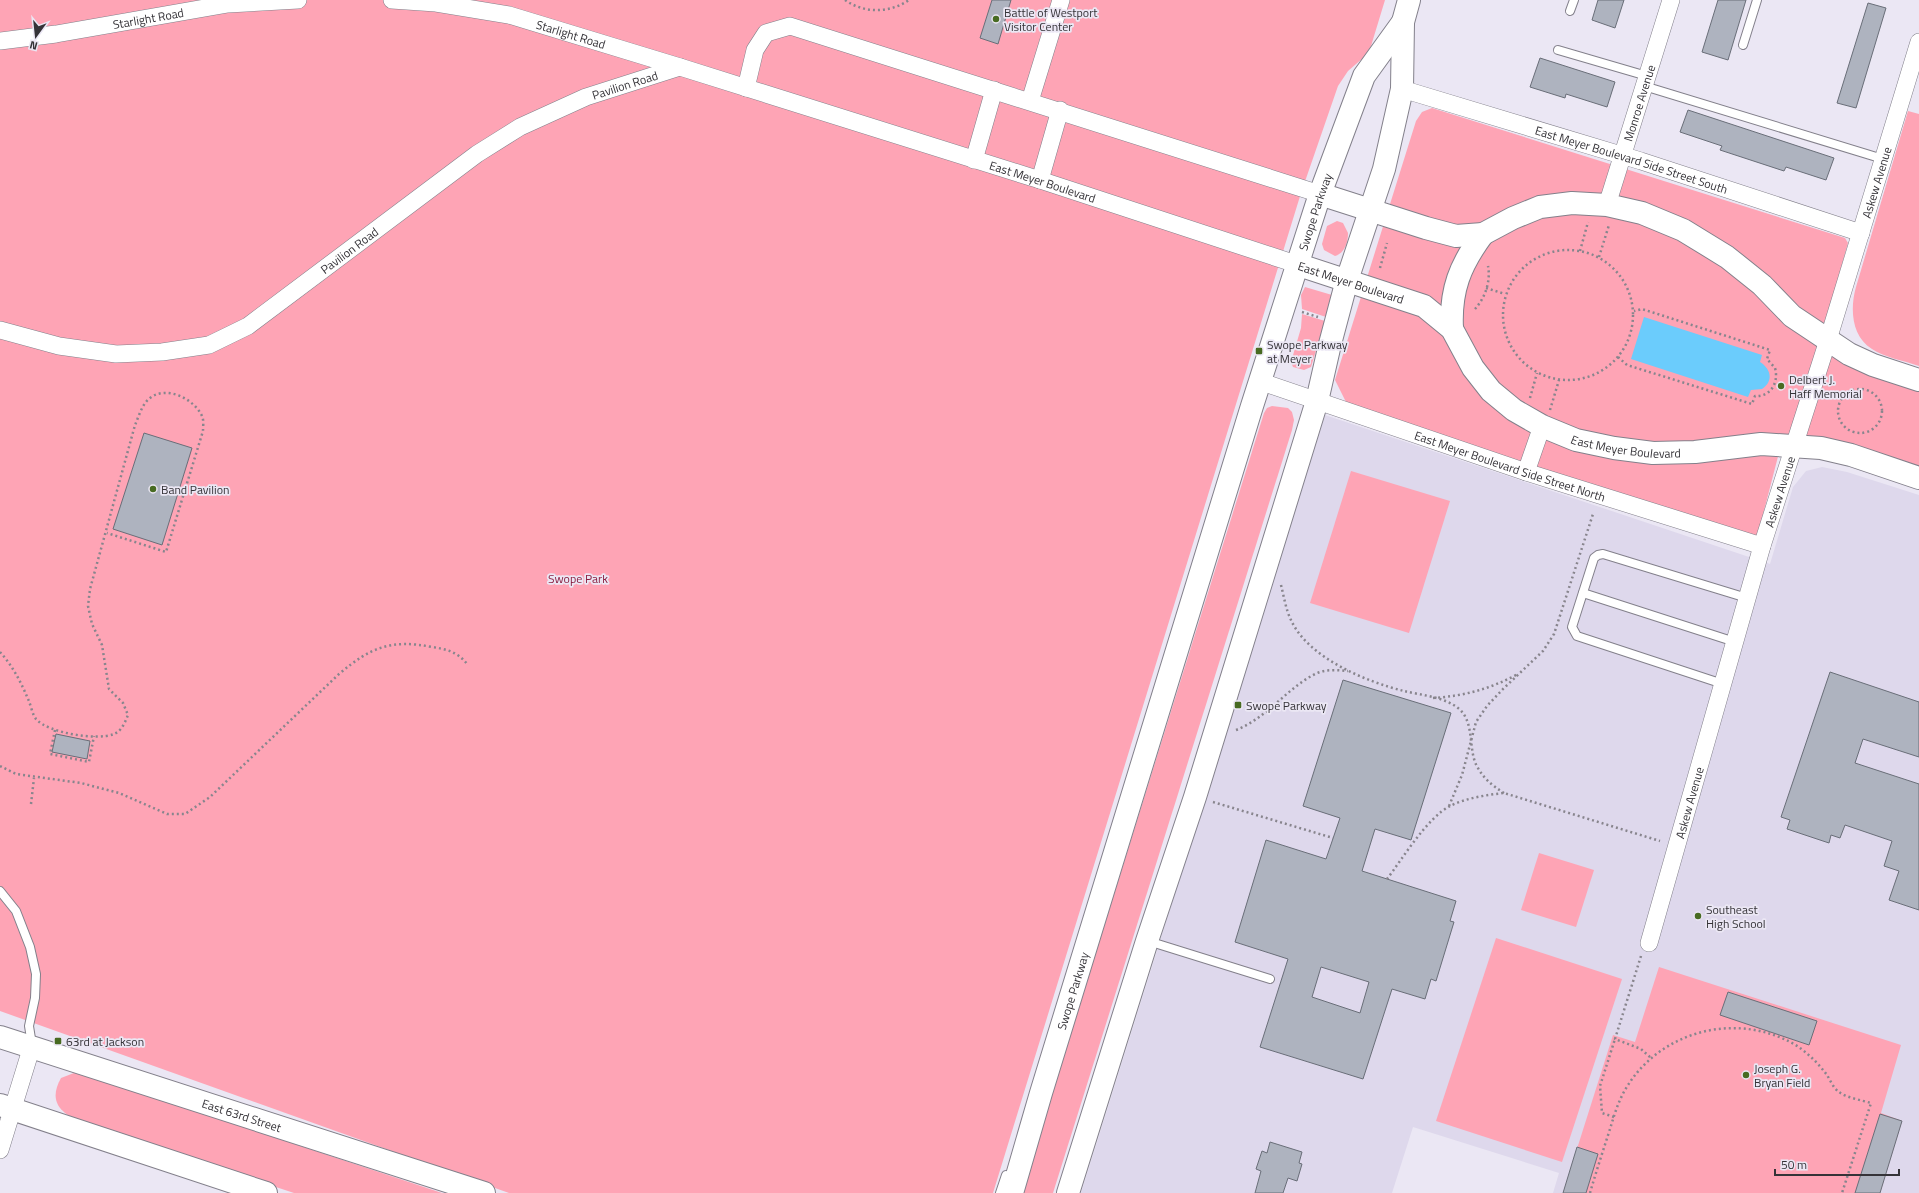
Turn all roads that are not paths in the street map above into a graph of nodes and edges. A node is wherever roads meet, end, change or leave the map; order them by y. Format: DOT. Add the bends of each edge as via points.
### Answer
graph roads {
  1 [pos="298,0"];
  2 [pos="392,0"];
  3 [pos="1061,0"];
  4 [pos="1409,0"];
  5 [pos="1574,0"];
  6 [pos="1671,0"];
  7 [pos="1757,0"];
  8 [pos="1570,11"];
  9 [pos="1402,22"];
  10 [pos="0,41"];
  11 [pos="1919,42"];
  12 [pos="1743,45"];
  13 [pos="1558,50"];
  14 [pos="680,67"];
  15 [pos="1645,81"];
  16 [pos="746,88"];
  17 [pos="1402,89"];
  18 [pos="994,90"];
  19 [pos="1030,101"];
  20 [pos="1060,110"];
  21 [pos="1622,155"];
  22 [pos="1883,159"];
  23 [pos="974,160"];
  24 [pos="1040,180"];
  25 [pos="1320,194"];
  26 [pos="1370,210"];
  27 [pos="1608,215"];
  28 [pos="1861,233"];
  29 [pos="1483,234"];
  30 [pos="1296,264"];
  31 [pos="1348,280"];
  32 [pos="1452,329"];
  33 [pos="0,330"];
  34 [pos="1828,340"];
  35 [pos="1919,380"];
  36 [pos="1260,381"];
  37 [pos="1317,401"];
  38 [pos="1545,420"];
  39 [pos="1794,446"];
  40 [pos="1526,472"];
  41 [pos="1919,478"];
  42 [pos="1762,546"];
  43 [pos="1582,593"];
  44 [pos="1747,598"];
  45 [pos="1735,642"];
  46 [pos="1723,684"];
  47 [pos="0,890"];
  48 [pos="1147,941"];
  49 [pos="1645,948"];
  50 [pos="1270,979"];
  51 [pos="0,1037"];
  52 [pos="32,1046"];
  53 [pos="1041,1093"];
  54 [pos="6,1107"];
  55 [pos="1015,1149"];
  56 [pos="0,1150"];
  57 [pos="1008,1170"];
  58 [pos="266,1193"];
  59 [pos="484,1193"];
  60 [pos="1000,1193"];
  61 [pos="1012,1193"];
  62 [pos="1068,1193"];
  1 -- 10 [label="street, Starlight Road" via="228,4 56,34"];
  2 -- 14 [label="street, Starlight Road" via="436,3 509,15"];
  3 -- 19 [label="street"];
  4 -- 9 [label="main road, Swope Parkway"];
  5 -- 8 [label="lane"];
  6 -- 15 [label="street, Monroe Avenue"];
  7 -- 12 [label="lane"];
  9 -- 17 [label="main road, Swope Parkway"];
  9 -- 25 [label="main road, Swope Parkway" via="1364,76"];
  11 -- 22 [label="street, Askew Avenue"];
  13 -- 15 [label="lane"];
  14 -- 16 [label="street, Starlight Road"];
  14 -- 33 [label="street, Pavilion Road" via="586,96 520,127 478,154 248,326 209,345 162,352 116,354 59,346"];
  15 -- 21 [label="street, Monroe Avenue"];
  15 -- 22 [label="lane"];
  16 -- 18 [label="street" via="755,50 766,33 790,26"];
  16 -- 23 [label="street, East Meyer Boulevard"];
  17 -- 21 [label="street, East Meyer Boulevard Side Street South"];
  17 -- 26 [label="main road, Swope Parkway" via="1384,169"];
  18 -- 19 [label="street"];
  18 -- 23 [label="street"];
  19 -- 20 [label="street"];
  20 -- 24 [label="street"];
  20 -- 25 [label="street"];
  21 -- 27 [label="street, Monroe Avenue"];
  21 -- 28 [label="street, East Meyer Boulevard Side Street South"];
  22 -- 28 [label="street, Askew Avenue"];
  23 -- 24 [label="street, East Meyer Boulevard"];
  24 -- 30 [label="street, East Meyer Boulevard"];
  25 -- 26 [label="main road"];
  25 -- 30 [label="main road, Swope Parkway"];
  26 -- 29 [label="main road" via="1456,236"];
  26 -- 31 [label="main road, Swope Parkway"];
  27 -- 29 [label="main road" via="1572,203 1540,207 1512,218"];
  27 -- 34 [label="main road" via="1642,213 1683,230 1726,257 1762,285 1792,316"];
  28 -- 34 [label="street, Askew Avenue"];
  29 -- 32 [label="main road" via="1462,265 1451,308"];
  30 -- 31 [label="main road, East Meyer Boulevard"];
  30 -- 36 [label="main road, Swope Parkway"];
  31 -- 32 [label="main road, East Meyer Boulevard" via="1424,306"];
  31 -- 37 [label="main road, Swope Parkway"];
  32 -- 38 [label="main road, East Meyer Boulevard" via="1473,368 1491,391 1514,410"];
  34 -- 35 [label="main road" via="1849,354"];
  34 -- 39 [label="street, Askew Avenue"];
  36 -- 37 [label="street, East Meyer Boulevard Side Street North"];
  36 -- 53 [label="main road, Swope Parkway"];
  37 -- 40 [label="street, East Meyer Boulevard Side Street North"];
  37 -- 48 [label="main road, Swope Parkway" via="1195,797"];
  38 -- 39 [label="main road, East Meyer Boulevard" via="1576,440 1653,453 1695,452 1761,444"];
  38 -- 40 [label="street"];
  39 -- 41 [label="main road, East Meyer Boulevard" via="1821,448 1845,454"];
  39 -- 42 [label="street, Askew Avenue"];
  40 -- 42 [label="street, East Meyer Boulevard Side Street North"];
  42 -- 44 [label="street, Askew Avenue"];
  43 -- 44 [label="lane" via="1594,558 1603,554"];
  43 -- 45 [label="lane"];
  43 -- 46 [label="lane" via="1572,627 1577,636"];
  44 -- 45 [label="street, Askew Avenue"];
  45 -- 46 [label="street, Askew Avenue"];
  46 -- 49 [label="street, Askew Avenue"];
  47 -- 52 [label="lane" via="16,911 30,947 36,974 35,998 29,1026"];
  48 -- 50 [label="lane"];
  48 -- 62 [label="main road, Swope Parkway"];
  51 -- 52 [label="main road, East 63rd Street"];
  52 -- 54 [label="street"];
  52 -- 59 [label="main road, East 63rd Street"];
  53 -- 55 [label="lane"];
  53 -- 61 [label="main road, Swope Parkway"];
  54 -- 56 [label="street"];
  54 -- 58 [label="main road"];
  57 -- 60 [label="lane"];
}
